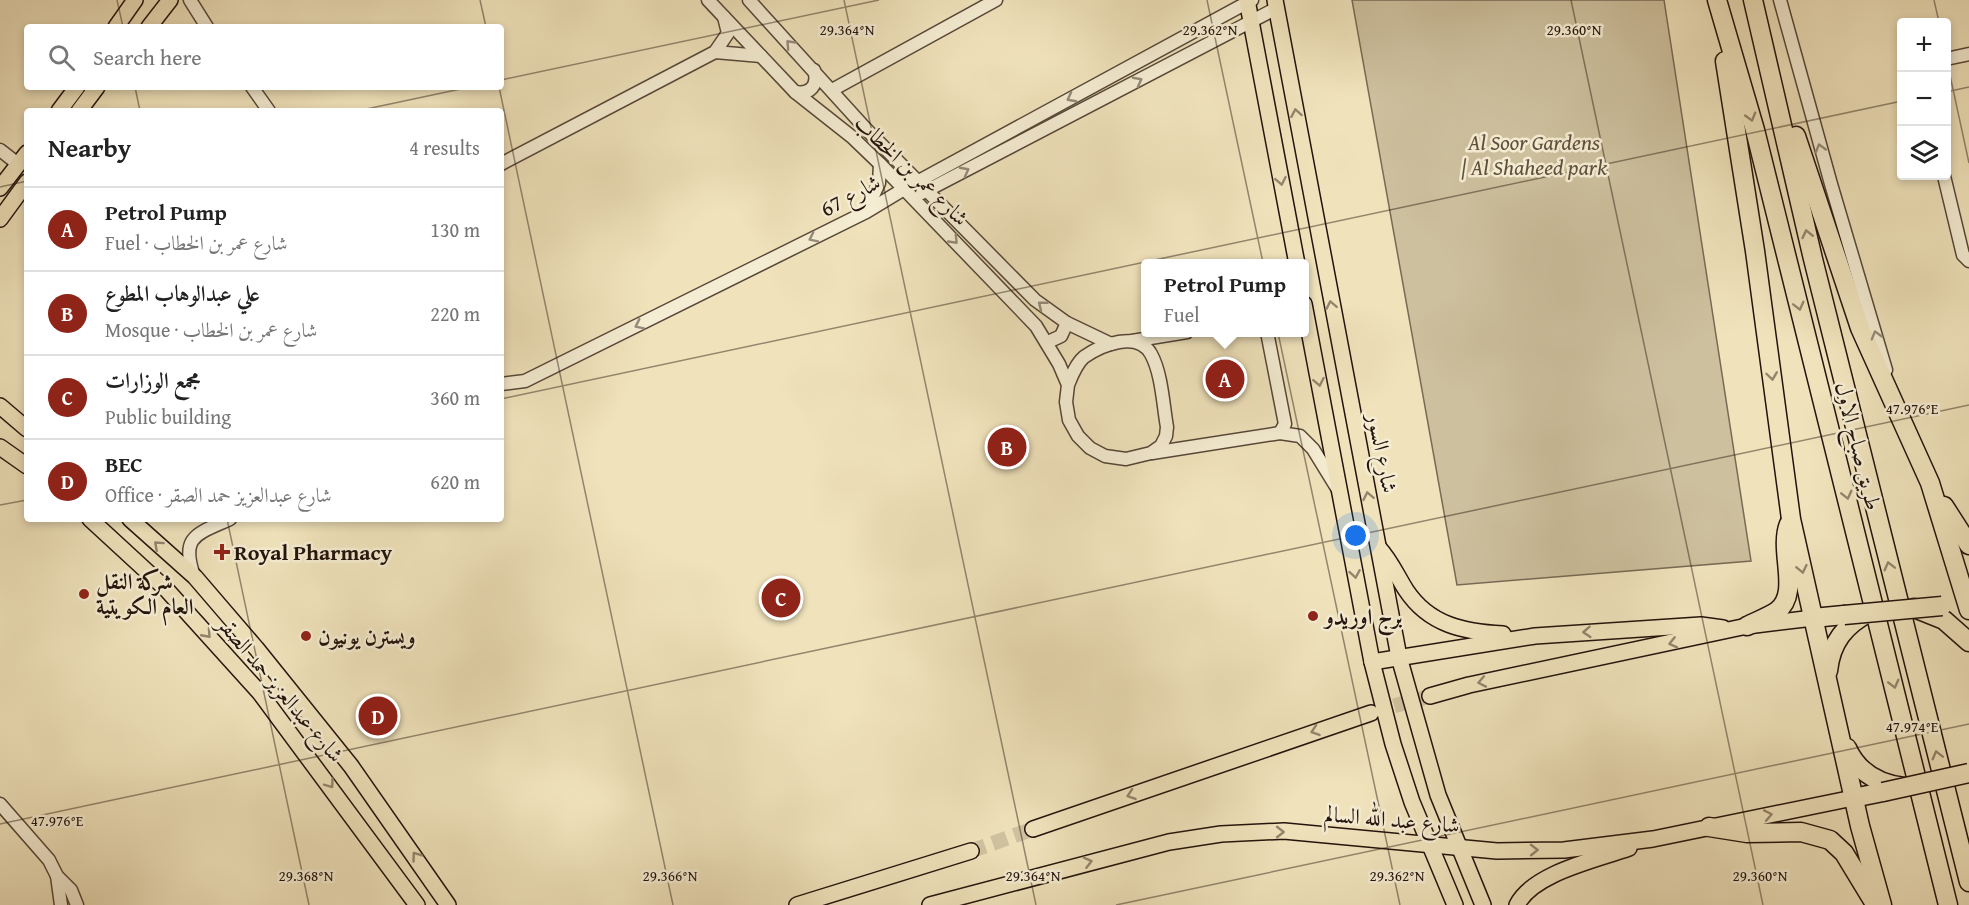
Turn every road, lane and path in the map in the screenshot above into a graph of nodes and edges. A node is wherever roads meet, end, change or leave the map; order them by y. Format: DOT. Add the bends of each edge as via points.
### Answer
graph roads {
  1 [pos="135,0"];
  2 [pos="170,0"];
  3 [pos="190,0"];
  4 [pos="708,0"];
  5 [pos="749,0"];
  6 [pos="996,0"];
  7 [pos="1716,0"];
  8 [pos="1753,0"];
  9 [pos="1780,0"];
  10 [pos="1249,1"];
  11 [pos="1276,4"];
  12 [pos="723,16"];
  13 [pos="1251,22"];
  14 [pos="118,24"];
  15 [pos="151,24"];
  16 [pos="205,24"];
  17 [pos="1762,34"];
  18 [pos="715,52"];
  19 [pos="1969,54"];
  20 [pos="761,56"];
  21 [pos="1951,58"];
  22 [pos="814,70"];
  23 [pos="75,90"];
  24 [pos="95,90"];
  25 [pos="254,90"];
  26 [pos="832,90"];
  27 [pos="795,92"];
  28 [pos="61,108"];
  29 [pos="81,108"];
  30 [pos="267,108"];
  31 [pos="0,150"];
  32 [pos="23,158"];
  33 [pos="504,162"];
  34 [pos="880,164"];
  35 [pos="1945,180"];
  36 [pos="918,181"];
  37 [pos="24,186"];
  38 [pos="0,188"];
  39 [pos="927,190"];
  40 [pos="908,193"];
  41 [pos="866,212"];
  42 [pos="0,219"];
  43 [pos="1292,237"];
  44 [pos="1288,259"];
  45 [pos="1296,259"];
  46 [pos="1969,261"];
  47 [pos="1067,323"];
  48 [pos="1309,325"];
  49 [pos="1157,337"];
  50 [pos="1268,337"];
  51 [pos="1127,341"];
  52 [pos="1048,342"];
  53 [pos="1111,344"];
  54 [pos="504,384"];
  55 [pos="1068,385"];
  56 [pos="0,406"];
  57 [pos="24,426"];
  58 [pos="1905,431"];
  59 [pos="1280,433"];
  60 [pos="0,447"];
  61 [pos="1151,453"];
  62 [pos="24,464"];
  63 [pos="1930,483"];
  64 [pos="1341,495"];
  65 [pos="1791,519"];
  66 [pos="93,522"];
  67 [pos="133,522"];
  68 [pos="224,522"];
  69 [pos="1969,545"];
  70 [pos="1378,547"];
  71 [pos="195,578"];
  72 [pos="1968,605"];
  73 [pos="1943,613"];
  74 [pos="1813,618"];
  75 [pos="1847,619"];
  76 [pos="1747,626"];
  77 [pos="1729,630"];
  78 [pos="1535,636"];
  79 [pos="1969,642"];
  80 [pos="1399,657"];
  81 [pos="1372,662"];
  82 [pos="1430,696"];
  83 [pos="1830,696"];
  84 [pos="1371,713"];
  85 [pos="1838,730"];
  86 [pos="1969,763"];
  87 [pos="1969,773"];
  88 [pos="1946,778"];
  89 [pos="1881,787"];
  90 [pos="1853,798"];
  91 [pos="0,804"];
  92 [pos="1709,827"];
  93 [pos="1033,829"];
  94 [pos="1653,839"];
  95 [pos="1429,844"];
  96 [pos="1459,848"];
  97 [pos="972,851"];
  98 [pos="57,876"];
  99 [pos="1969,882"];
  100 [pos="61,905"];
  101 [pos="77,905"];
  102 [pos="417,905"];
  103 [pos="448,905"];
  104 [pos="796,905"];
  105 [pos="930,905"];
  106 [pos="1455,905"];
  107 [pos="1483,905"];
  108 [pos="1517,905"];
  109 [pos="1876,905"];
  110 [pos="1882,905"];
  111 [pos="1948,905"];
  1 -- 14 [label="main road"];
  2 -- 15 [label="main road"];
  3 -- 16 [label="street"];
  4 -- 12 [label="street, شارع عمر بن الخطاب"];
  22 -- 5 [label="street, شارع عمر بن الخطاب, one-way"];
  6 -- 26 [label="street"];
  7 -- 65 [label="highway, one-way"];
  7 -- 111 [label="highway, طريق صباح الاول, one-way" via="1755,130"];
  8 -- 17 [label="highway, طريق صباح الاول"];
  58 -- 9 [label="street, طريق صباح الاول, one-way"];
  10 -- 13 [label="main road"];
  10 -- 36 [label="street, شارع 67, one-way"];
  11 -- 13 [label="street, شارع 67"];
  70 -- 11 [label="main road, شارع السور, one-way"];
  12 -- 18 [label="street" via="728,33"];
  12 -- 20 [label="street, شارع عمر بن الخطاب"];
  39 -- 13 [label="street, شارع 67, one-way"];
  13 -- 43 [label="main road, one-way"];
  17 -- 58 [label="highway" via="1860,328"];
  99 -- 17 [label="highway, طريق صباح الاول, one-way" via="1813,259"];
  18 -- 20 [label="street"];
  18 -- 33 [label="street"];
  19 -- 21 [label="street"];
  20 -- 27 [label="street, شارع عمر بن الخطاب"];
  22 -- 26 [label="street, شارع عمر بن الخطاب"];
  22 -- 27 [label="street" via="812,88"];
  23 -- 28 [label="main road"];
  24 -- 29 [label="main road"];
  25 -- 30 [label="street"];
  26 -- 36 [label="street, شارع عمر بن الخطاب"];
  27 -- 34 [label="street, شارع عمر بن الخطاب"];
  31 -- 32 [label="street"];
  32 -- 38 [label="main road"];
  34 -- 40 [label="street, شارع عمر بن الخطاب"];
  34 -- 41 [label="street" via="877,192"];
  35 -- 46 [label="street" via="1964,255"];
  36 -- 39 [label="street, شارع عمر بن الخطاب"];
  36 -- 40 [label="street, شارع 67"];
  37 -- 42 [label="main road"];
  39 -- 40 [label="street, شارع 67"];
  47 -- 39 [label="street, شارع عمر بن الخطاب, one-way" via="1035,300"];
  40 -- 41 [label="street, شارع 67"];
  40 -- 52 [label="street, شارع عمر بن الخطاب, one-way"];
  41 -- 54 [label="street, شارع 67, one-way" via="525,381"];
  43 -- 44 [label="street"];
  43 -- 45 [label="main road"];
  47 -- 52 [label="street" via="1061,336"];
  47 -- 53 [label="street, شارع عمر بن الخطاب"];
  48 -- 64 [label="main road, one-way"];
  49 -- 51 [label="street"];
  50 -- 59 [label="street" via="1285,424"];
  51 -- 53 [label="street"];
  51 -- 61 [label="street" via="1141,344 1155,364 1167,427 1161,446"];
  52 -- 55 [label="street, شارع عمر بن الخطاب"];
  53 -- 55 [label="street" via="1083,358"];
  55 -- 61 [label="street" via="1069,420 1090,448 1105,456 1126,459"];
  56 -- 57 [label="main road"];
  58 -- 63 [label="highway"];
  59 -- 61 [label="street"];
  59 -- 64 [label="street" via="1300,436 1313,449"];
  60 -- 62 [label="main road"];
  63 -- 69 [label="highway"];
  63 -- 72 [label="highway"];
  64 -- 81 [label="main road, one-way"];
  65 -- 74 [label="highway, one-way"];
  65 -- 76 [label="highway" via="1784,548 1790,586 1787,599 1777,611"];
  66 -- 102 [label="main road, شارع عبدالعزيز حمد الصقر, one-way" via="166,589 260,693"];
  71 -- 67 [label="main road, شارع عبدالعزيز حمد الصقر, one-way"];
  68 -- 71 [label="street" via="190,542 188,553"];
  70 -- 78 [label="main road" via="1416,604 1436,620 1464,630"];
  70 -- 80 [label="main road, شارع السور"];
  103 -- 71 [label="main road, شارع عبدالعزيز حمد الصقر, one-way" via="351,766"];
  72 -- 73 [label="highway"];
  73 -- 75 [label="highway, bridge" via="1914,609 1870,612"];
  73 -- 79 [label="highway"];
  74 -- 75 [label="highway"];
  74 -- 76 [label="main road"];
  74 -- 83 [label="highway"];
  75 -- 83 [label="highway" via="1830,656"];
  76 -- 77 [label="main road"];
  77 -- 78 [label="main road, one-way" via="1701,625"];
  77 -- 82 [label="main road, one-way"];
  78 -- 80 [label="main road"];
  80 -- 81 [label="main road"];
  80 -- 96 [label="main road, شارع السور" via="1431,772"];
  81 -- 95 [label="main road" via="1393,744"];
  83 -- 85 [label="highway"];
  84 -- 93 [label="main road, one-way"];
  85 -- 89 [label="highway" via="1858,766"];
  85 -- 90 [label="highway"];
  86 -- 88 [label="highway"];
  87 -- 88 [label="highway, bridge"];
  88 -- 89 [label="highway, bridge" via="1904,787"];
  89 -- 90 [label="highway"];
  92 -- 90 [label="main road, شارع عبد الله السالم, one-way"];
  90 -- 110 [label="highway"];
  91 -- 98 [label="street" via="49,860"];
  92 -- 94 [label="main road, شارع عبد الله السالم"];
  92 -- 109 [label="highway" via="1747,833 1801,832 1830,840 1844,853"];
  96 -- 94 [label="main road, شارع عبد الله السالم, one-way" via="1563,850"];
  94 -- 108 [label="main road" via="1544,878 1528,888"];
  95 -- 96 [label="main road, شارع عبد الله السالم"];
  105 -- 95 [label="main road, شارع عبد الله السالم, one-way" via="1169,842 1221,834 1284,831"];
  95 -- 106 [label="main road"];
  96 -- 107 [label="main road, شارع السور"];
  97 -- 104 [label="main road"];
  98 -- 100 [label="street"];
  98 -- 101 [label="street" via="71,890"];
}
